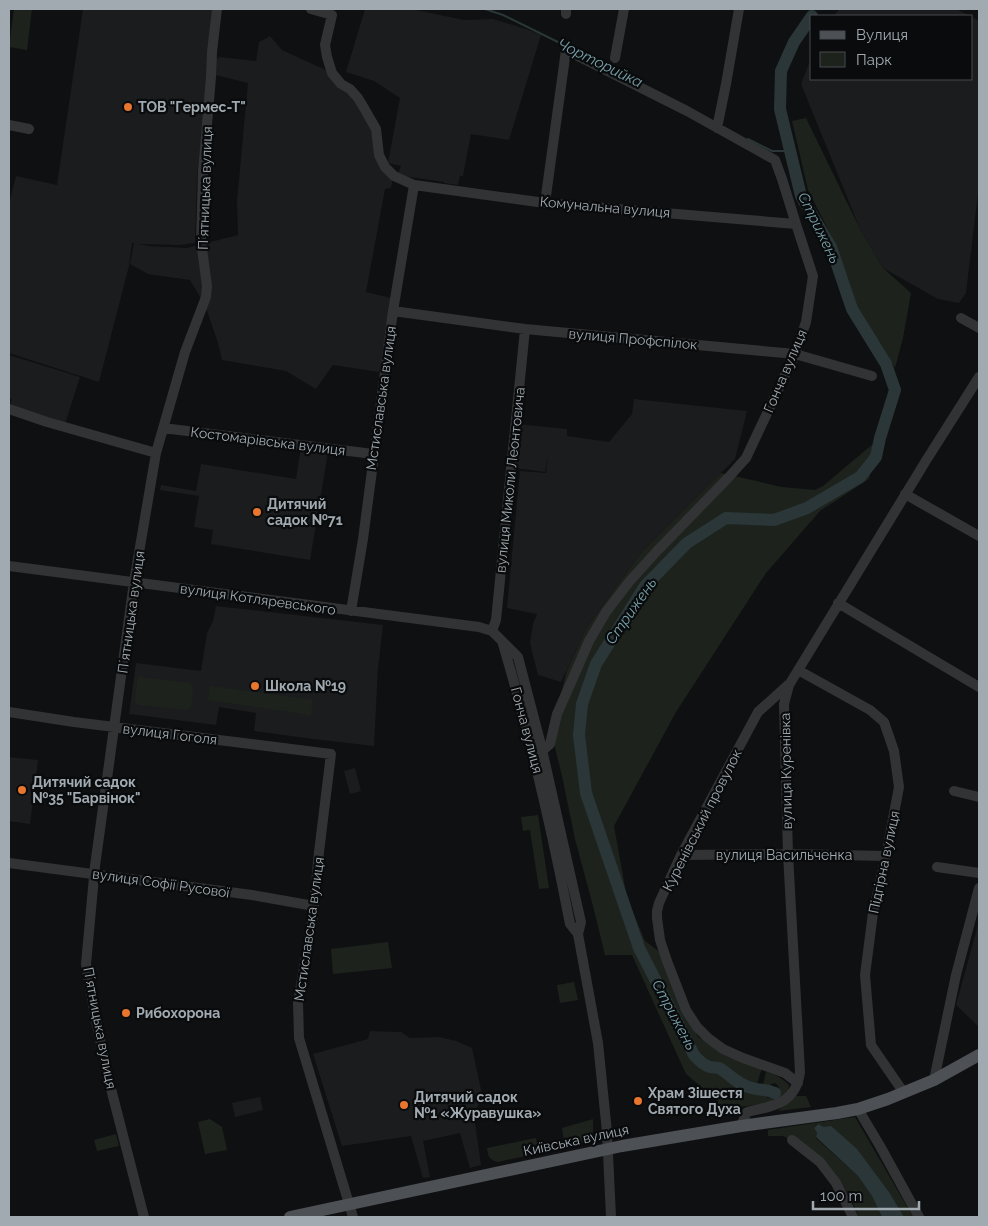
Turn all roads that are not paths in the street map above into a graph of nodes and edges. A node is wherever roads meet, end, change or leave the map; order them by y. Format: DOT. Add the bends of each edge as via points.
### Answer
graph roads {
  1 [pos="217,9"];
  2 [pos="311,9"];
  3 [pos="624,9"];
  4 [pos="739,9"];
  5 [pos="615,58"];
  6 [pos="9,125"];
  7 [pos="717,128"];
  8 [pos="29,129"];
  9 [pos="414,185"];
  10 [pos="545,203"];
  11 [pos="796,224"];
  12 [pos="393,311"];
  13 [pos="961,318"];
  14 [pos="979,328"];
  15 [pos="525,329"];
  16 [pos="794,354"];
  17 [pos="872,376"];
  18 [pos="979,376"];
  19 [pos="9,409"];
  20 [pos="163,428"];
  21 [pos="156,452"];
  22 [pos="374,454"];
  23 [pos="905,494"];
  24 [pos="979,536"];
  25 [pos="9,566"];
  26 [pos="134,582"];
  27 [pos="838,603"];
  28 [pos="351,612"];
  29 [pos="492,631"];
  30 [pos="503,641"];
  31 [pos="798,670"];
  32 [pos="789,685"];
  33 [pos="979,687"];
  34 [pos="9,712"];
  35 [pos="114,726"];
  36 [pos="542,751"];
  37 [pos="331,754"];
  38 [pos="954,791"];
  39 [pos="979,797"];
  40 [pos="788,854"];
  41 [pos="681,855"];
  42 [pos="886,856"];
  43 [pos="9,863"];
  44 [pos="937,867"];
  45 [pos="979,873"];
  46 [pos="94,874"];
  47 [pos="979,888"];
  48 [pos="314,906"];
  49 [pos="578,934"];
  50 [pos="979,1054"];
  51 [pos="934,1080"];
  52 [pos="798,1083"];
  53 [pos="904,1093"];
  54 [pos="858,1109"];
  55 [pos="741,1126"];
  56 [pos="792,1140"];
  57 [pos="608,1148"];
  58 [pos="349,1204"];
  59 [pos="144,1217"];
  60 [pos="290,1217"];
  61 [pos="353,1217"];
  62 [pos="611,1217"];
  63 [pos="853,1217"];
  64 [pos="919,1217"];
  1 -- 20 [label="street, Пʼятницька вулиця" via="202,188 201,241 206,297"];
  2 -- 9 [label="street, Комунальна вулиця" via="332,16 325,45 332,73 364,108 376,130 379,155 385,167 394,176"];
  3 -- 5 [label="street"];
  4 -- 7 [label="street"];
  6 -- 8 [label="street"];
  7 -- 10 [label="street, Гонча вулиця" via="566,50"];
  7 -- 11 [label="street, Гонча вулиця" via="775,160"];
  9 -- 10 [label="street, Комунальна вулиця"];
  9 -- 12 [label="street, Мстиславська вулиця"];
  10 -- 11 [label="street, Комунальна вулиця"];
  11 -- 16 [label="street, Гонча вулиця" via="813,276 806,322"];
  12 -- 15 [label="street, вулиця Профспілок"];
  12 -- 22 [label="street, Мстиславська вулиця"];
  13 -- 14 [label="street"];
  15 -- 16 [label="street, вулиця Профспілок"];
  15 -- 29 [label="street, вулиця Миколи Леонтовича" via="496,620"];
  16 -- 17 [label="street, вулиця Профспілок"];
  16 -- 36 [label="street, Гонча вулиця" via="746,458 657,551 606,612 569,687 550,744"];
  18 -- 23 [label="street, вулиця Куренівка"];
  19 -- 21 [label="street"];
  20 -- 21 [label="street, Пʼятницька вулиця"];
  20 -- 22 [label="street, Костомарівська вулиця"];
  21 -- 26 [label="street, Пʼятницька вулиця"];
  22 -- 28 [label="street, Мстиславська вулиця"];
  23 -- 24 [label="street"];
  23 -- 27 [label="street, вулиця Куренівка"];
  25 -- 26 [label="street, вулиця Котляревського"];
  26 -- 28 [label="street, вулиця Котляревського"];
  26 -- 35 [label="street, Пʼятницька вулиця"];
  27 -- 31 [label="street, вулиця Куренівка"];
  27 -- 33 [label="street"];
  28 -- 29 [label="street, вулиця Котляревського"];
  29 -- 30 [label="street, вулиця Котляревського"];
  30 -- 36 [label="street, Гонча вулиця" via="518,657"];
  30 -- 49 [label="street, Гонча вулиця" via="532,747 570,924"];
  31 -- 32 [label="street, вулиця Куренівка"];
  31 -- 42 [label="street, Підгірна вулиця" via="870,710 884,722 894,752 899,787"];
  32 -- 40 [label="street, вулиця Куренівка" via="784,704"];
  32 -- 41 [label="street, Куренівський провулок" via="758,712"];
  34 -- 35 [label="street, вулиця Гоголя"];
  35 -- 37 [label="street, вулиця Гоголя"];
  35 -- 46 [label="street, Пʼятницька вулиця"];
  36 -- 49 [label="street, Гонча вулиця" via="581,922"];
  37 -- 48 [label="street, Мстиславська вулиця"];
  38 -- 39 [label="street"];
  40 -- 41 [label="street, вулиця Васильченка"];
  40 -- 42 [label="street, вулиця Васильченка"];
  40 -- 52 [label="street, вулиця Куренівка"];
  41 -- 52 [label="street, Куренівський провулок" via="656,918 660,940 686,1010 697,1027 723,1049 785,1073"];
  42 -- 53 [label="street, Підгірна вулиця" via="873,912 865,974 870,1045"];
  43 -- 46 [label="street, вулиця Софії Русової"];
  44 -- 45 [label="street"];
  46 -- 48 [label="street, вулиця Софії Русової"];
  46 -- 59 [label="street, Пʼятницька вулиця" via="86,964 109,1081"];
  47 -- 51 [label="street" via="956,975"];
  48 -- 58 [label="street, Мстиславська вулиця" via="298,1002 299,1038"];
  49 -- 57 [label="street, Гонча вулиця" via="598,1043"];
  50 -- 51 [label="main road, Київська вулиця"];
  51 -- 53 [label="main road, Київська вулиця"];
  52 -- 55 [label="street" via="786,1099 746,1112"];
  53 -- 54 [label="main road, Київська вулиця"];
  54 -- 55 [label="main road, Київська вулиця"];
  54 -- 64 [label="street"];
  55 -- 57 [label="main road, Київська вулиця"];
  56 -- 63 [label="street" via="820,1162 836,1183"];
  57 -- 58 [label="main road, Київська вулиця"];
  57 -- 62 [label="street, Гонча вулиця"];
  58 -- 60 [label="main road, Київська вулиця"];
  58 -- 61 [label="street, Мстиславська вулиця"];
}
